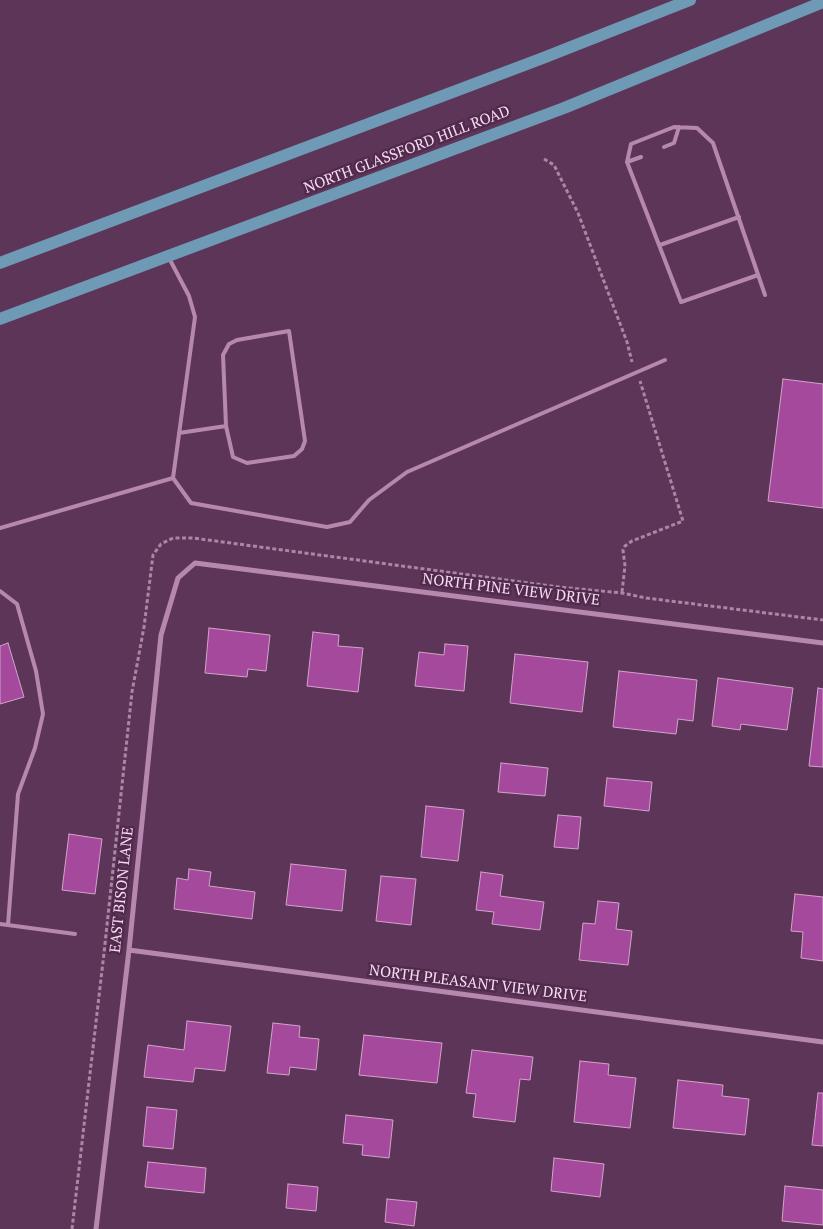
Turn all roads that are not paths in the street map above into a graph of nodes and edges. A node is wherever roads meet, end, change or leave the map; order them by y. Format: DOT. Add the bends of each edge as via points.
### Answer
graph roads {
  1 [pos="690,0"];
  2 [pos="823,2"];
  3 [pos="679,127"];
  4 [pos="664,147"];
  5 [pos="642,156"];
  6 [pos="628,162"];
  7 [pos="739,218"];
  8 [pos="660,245"];
  9 [pos="169,256"];
  10 [pos="0,263"];
  11 [pos="758,274"];
  12 [pos="765,294"];
  13 [pos="0,320"];
  14 [pos="665,360"];
  15 [pos="226,426"];
  16 [pos="179,432"];
  17 [pos="173,478"];
  18 [pos="0,528"];
  19 [pos="195,563"];
  20 [pos="0,591"];
  21 [pos="823,643"];
  22 [pos="0,924"];
  23 [pos="8,925"];
  24 [pos="75,934"];
  25 [pos="129,950"];
  26 [pos="823,1042"];
  27 [pos="96,1229"];
  1 -- 10 [label="main road"];
  2 -- 9 [label="main road, NORTH GLASSFORD HILL ROAD" via="564,108"];
  3 -- 4 [label="lane" via="674,143"];
  3 -- 6 [label="lane" via="674,126 631,144"];
  3 -- 7 [label="lane" via="697,128 713,144"];
  5 -- 6 [label="lane"];
  6 -- 8 [label="lane"];
  7 -- 8 [label="lane"];
  7 -- 11 [label="lane"];
  8 -- 11 [label="lane" via="681,302"];
  9 -- 13 [label="main road, NORTH GLASSFORD HILL ROAD"];
  9 -- 16 [label="lane" via="190,296 195,317"];
  11 -- 12 [label="lane"];
  14 -- 17 [label="lane" via="407,472 369,500 350,522 327,527 191,504"];
  15 -- 15 [label="lane" via="233,458 247,463 294,456 302,449 305,441 289,331 229,344 223,355"];
  15 -- 16 [label="lane"];
  16 -- 17 [label="lane"];
  17 -- 18 [label="lane"];
  19 -- 21 [label="street, NORTH PINE VIEW DRIVE"];
  19 -- 25 [label="street, EAST BISON LANE" via="178,578 160,635"];
  20 -- 23 [label="lane" via="17,604 44,714 18,794"];
  22 -- 23 [label="lane"];
  23 -- 24 [label="lane"];
  25 -- 26 [label="street, NORTH PLEASANT VIEW DRIVE"];
  25 -- 27 [label="street, EAST BISON LANE"];
}
